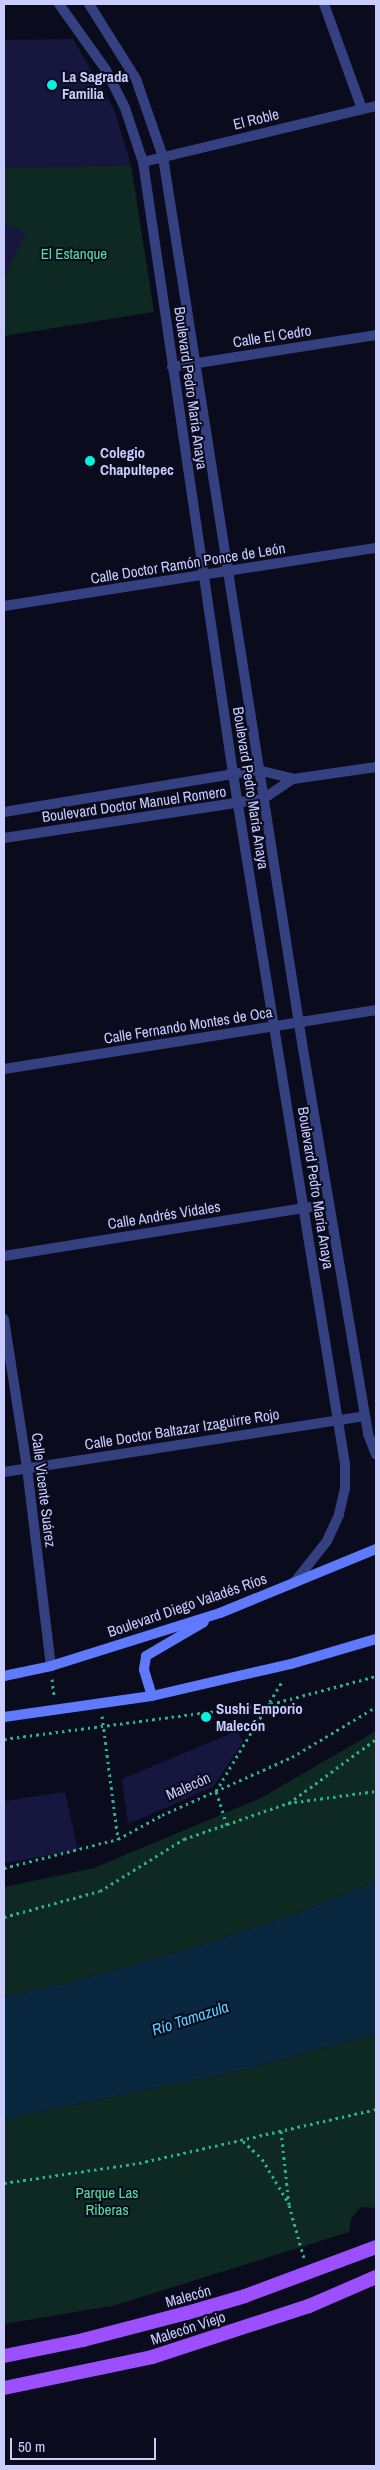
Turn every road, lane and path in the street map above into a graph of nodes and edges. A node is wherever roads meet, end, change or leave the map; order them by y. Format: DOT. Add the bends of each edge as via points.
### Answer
graph roads {
  1 [pos="59,4"];
  2 [pos="89,4"];
  3 [pos="324,4"];
  4 [pos="376,106"];
  5 [pos="362,109"];
  6 [pos="163,157"];
  7 [pos="143,162"];
  8 [pos="376,335"];
  9 [pos="198,363"];
  10 [pos="172,367"];
  11 [pos="376,548"];
  12 [pos="228,573"];
  13 [pos="202,577"];
  14 [pos="4,606"];
  15 [pos="376,767"];
  16 [pos="258,770"];
  17 [pos="233,774"];
  18 [pos="293,779"];
  19 [pos="263,799"];
  20 [pos="238,803"];
  21 [pos="4,812"];
  22 [pos="4,838"];
  23 [pos="376,1010"];
  24 [pos="299,1022"];
  25 [pos="274,1026"];
  26 [pos="4,1069"];
  27 [pos="329,1204"];
  28 [pos="304,1208"];
  29 [pos="4,1256"];
  30 [pos="4,1319"];
  31 [pos="364,1416"];
  32 [pos="338,1420"];
  33 [pos="376,1455"];
  34 [pos="27,1468"];
  35 [pos="4,1472"];
  36 [pos="376,1549"];
  37 [pos="294,1583"];
  38 [pos="220,1612"];
  39 [pos="376,1640"];
  40 [pos="291,1664"];
  41 [pos="51,1666"];
  42 [pos="4,1667"];
  43 [pos="20,1673"];
  44 [pos="4,1676"];
  45 [pos="376,1676"];
  46 [pos="152,1696"];
  47 [pos="100,1703"];
  48 [pos="271,1704"];
  49 [pos="376,1708"];
  50 [pos="4,1717"];
  51 [pos="104,1725"];
  52 [pos="4,1739"];
  53 [pos="376,1739"];
  54 [pos="216,1791"];
  55 [pos="376,1791"];
  56 [pos="288,1803"];
  57 [pos="227,1825"];
  58 [pos="118,1839"];
  59 [pos="4,1868"];
  60 [pos="4,1917"];
  61 [pos="376,2109"];
  62 [pos="280,2131"];
  63 [pos="243,2142"];
  64 [pos="4,2183"];
  65 [pos="289,2205"];
  66 [pos="376,2247"];
  67 [pos="308,2274"];
  68 [pos="376,2277"];
  69 [pos="4,2356"];
  70 [pos="4,2388"];
  1 -- 7 [label="street, Boulevard Pedro María Anaya" via="106,70 125,108"];
  2 -- 6 [label="street, Boulevard Pedro María Anaya" via="136,79"];
  3 -- 5 [label="street"];
  4 -- 5 [label="street, El Roble"];
  5 -- 6 [label="street, El Roble"];
  6 -- 7 [label="street, El Roble"];
  6 -- 9 [label="street, Boulevard Pedro María Anaya"];
  7 -- 10 [label="street, Boulevard Pedro María Anaya"];
  8 -- 9 [label="street, Calle El Cedro"];
  9 -- 10 [label="street, Calle El Cedro"];
  9 -- 12 [label="street, Boulevard Pedro María Anaya"];
  10 -- 13 [label="street, Boulevard Pedro María Anaya"];
  11 -- 12 [label="street, Calle Doctor Ramón Ponce de León"];
  12 -- 13 [label="street, Calle Doctor Ramón Ponce de León"];
  12 -- 16 [label="street, Boulevard Pedro María Anaya"];
  13 -- 14 [label="street, Calle Doctor Ramón Ponce de León"];
  13 -- 17 [label="street, Boulevard Pedro María Anaya"];
  15 -- 18 [label="street, Boulevard Doctor Manuel Romero"];
  16 -- 17 [label="street, Boulevard Doctor Manuel Romero"];
  16 -- 18 [label="street, Boulevard Doctor Manuel Romero"];
  16 -- 19 [label="street, Boulevard Pedro María Anaya"];
  17 -- 20 [label="street, Boulevard Pedro María Anaya"];
  17 -- 21 [label="street, Boulevard Doctor Manuel Romero"];
  18 -- 19 [label="street, Boulevard Doctor Manuel Romero"];
  19 -- 20 [label="street, Boulevard Doctor Manuel Romero"];
  19 -- 24 [label="street, Boulevard Pedro María Anaya"];
  20 -- 22 [label="street, Boulevard Doctor Manuel Romero"];
  20 -- 25 [label="street, Boulevard Pedro María Anaya"];
  23 -- 24 [label="street, Calle Fernando Montes de Oca"];
  24 -- 25 [label="street, Calle Fernando Montes de Oca"];
  24 -- 27 [label="street, Boulevard Pedro María Anaya"];
  25 -- 26 [label="street, Calle Fernando Montes de Oca"];
  25 -- 28 [label="street, Boulevard Pedro María Anaya"];
  27 -- 28 [label="street, Calle Andrés Vidales"];
  27 -- 31 [label="street, Boulevard Pedro María Anaya"];
  28 -- 29 [label="street, Calle Andrés Vidales"];
  28 -- 32 [label="street, Boulevard Pedro María Anaya"];
  30 -- 34 [label="street, Calle Vicente Suárez"];
  31 -- 32 [label="street, Calle Doctor Baltazar Izaguirre Rojo"];
  31 -- 33 [label="street, Boulevard Pedro María Anaya"];
  32 -- 34 [label="street, Calle Doctor Baltazar Izaguirre Rojo"];
  32 -- 37 [label="street, Boulevard Pedro María Anaya" via="345,1464 343,1501 327,1541"];
  34 -- 35 [label="street, Calle Doctor Baltazar Izaguirre Rojo"];
  34 -- 41 [label="street, Calle Vicente Suárez"];
  36 -- 37 [label="main road, Boulevard Diego Valadés Ríos"];
  37 -- 38 [label="main road, Boulevard Diego Valadés Ríos"];
  38 -- 41 [label="main road, Boulevard Diego Valadés Ríos"];
  38 -- 46 [label="main road" via="146,1656 144,1669"];
  39 -- 40 [label="main road"];
  40 -- 46 [label="main road"];
  40 -- 48 [label="path"];
  41 -- 43 [label="main road, Boulevard Diego Valadés Ríos"];
  42 -- 43 [label="main road"];
  43 -- 44 [label="main road, Boulevard Diego Valadés Ríos"];
  45 -- 48 [label="path"];
  46 -- 47 [label="main road"];
  47 -- 50 [label="main road"];
  47 -- 51 [label="path"];
  48 -- 51 [label="path"];
  48 -- 54 [label="path"];
  49 -- 54 [label="path, Malecón" via="292,1756"];
  51 -- 52 [label="path"];
  51 -- 58 [label="path"];
  53 -- 56 [label="path"];
  54 -- 57 [label="path"];
  54 -- 58 [label="path, Malecón"];
  55 -- 56 [label="path"];
  56 -- 57 [label="path"];
  57 -- 60 [label="path" via="184,1838 100,1890"];
  58 -- 59 [label="path, Malecón"];
  61 -- 62 [label="path"];
  62 -- 63 [label="path"];
  62 -- 65 [label="path"];
  63 -- 64 [label="path" via="139,2163"];
  63 -- 65 [label="path" via="262,2159"];
  65 -- 67 [label="path"];
  66 -- 67 [label="main road, Malecón"];
  67 -- 69 [label="main road, Malecón" via="142,2326"];
  68 -- 70 [label="main road, Malecón Viejo" via="310,2306 152,2358"];
}
